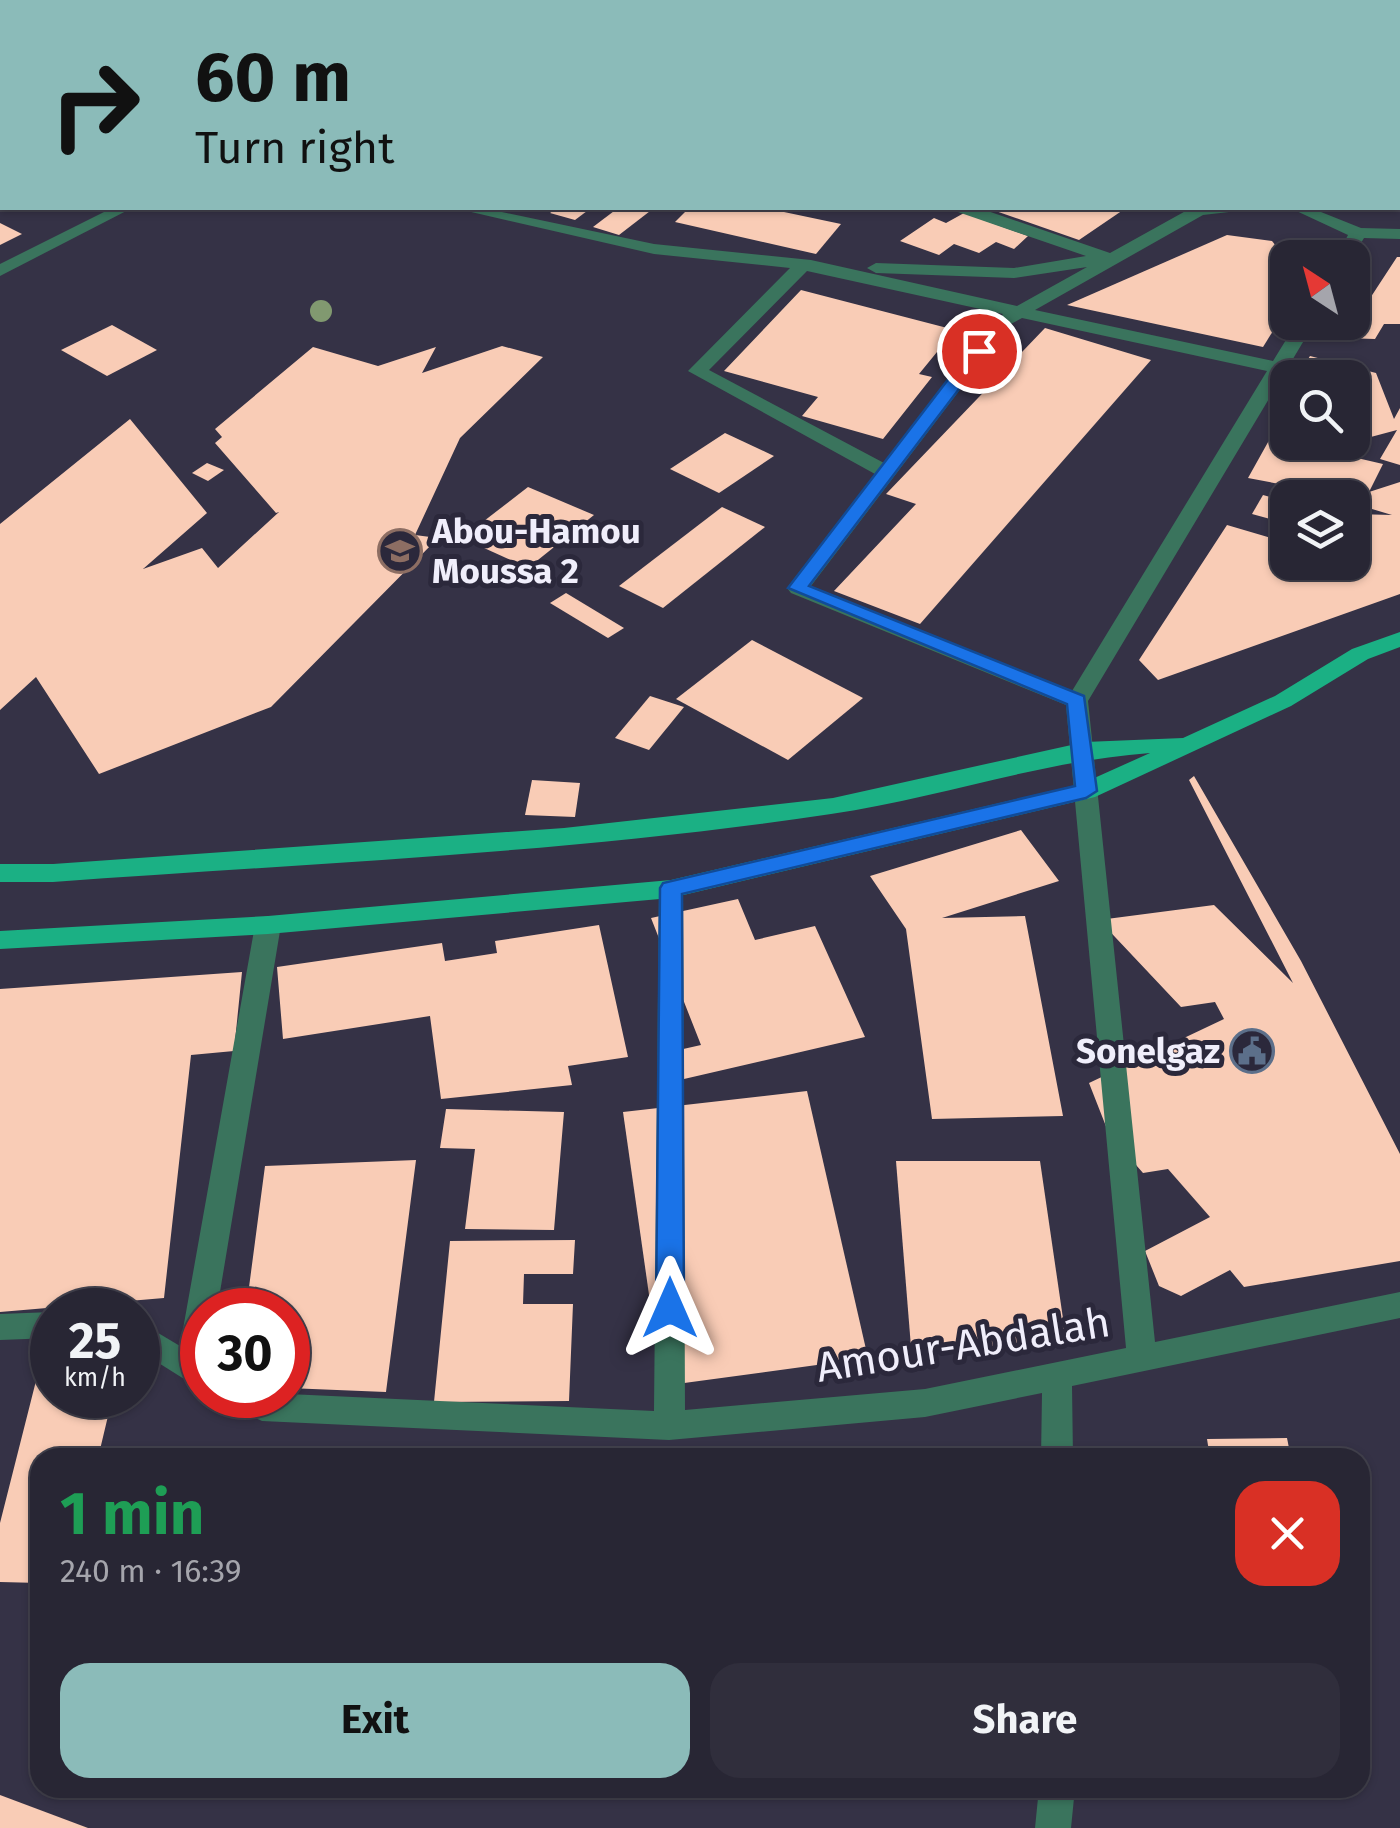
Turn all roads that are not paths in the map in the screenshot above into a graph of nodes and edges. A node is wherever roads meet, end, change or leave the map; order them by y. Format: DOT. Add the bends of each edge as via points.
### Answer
graph roads {
  1 [pos="120,210"];
  2 [pos="471,210"];
  3 [pos="970,210"];
  4 [pos="1199,210"];
  5 [pos="1303,210"];
  6 [pos="1358,233"];
  7 [pos="1400,234"];
  8 [pos="1354,240"];
  9 [pos="1108,258"];
  10 [pos="803,265"];
  11 [pos="0,271"];
  12 [pos="1022,310"];
  13 [pos="1270,366"];
  14 [pos="1270,383"];
  15 [pos="886,472"];
  16 [pos="1400,639"];
  17 [pos="1077,701"];
  18 [pos="1190,742"];
  19 [pos="1085,750"];
  20 [pos="1086,791"];
  21 [pos="0,873"];
  22 [pos="671,888"];
  23 [pos="268,926"];
  24 [pos="0,940"];
  25 [pos="210,1288"];
  26 [pos="1400,1305"];
  27 [pos="30,1325"];
  28 [pos="0,1327"];
  29 [pos="1142,1358"];
  30 [pos="1058,1376"];
  31 [pos="310,1409"];
  32 [pos="669,1426"];
  33 [pos="1057,1448"];
  34 [pos="1055,1798"];
  35 [pos="1053,1828"];
  1 -- 11 [label="street"];
  2 -- 10 [label="street" via="654,249"];
  3 -- 9 [label="street"];
  4 -- 9 [label="street"];
  5 -- 6 [label="street"];
  6 -- 7 [label="street"];
  6 -- 8 [label="street"];
  9 -- 10 [label="street" via="1014,273"];
  9 -- 12 [label="street"];
  10 -- 12 [label="street"];
  10 -- 15 [label="street" via="697,371"];
  12 -- 13 [label="street"];
  12 -- 15 [label="street" via="1002,321"];
  14 -- 17 [label="street"];
  15 -- 17 [label="street" via="798,588"];
  16 -- 18 [label="main road"];
  17 -- 19 [label="street"];
  18 -- 19 [label="main road"];
  18 -- 20 [label="main road"];
  19 -- 20 [label="street"];
  19 -- 21 [label="main road" via="833,806 564,836"];
  20 -- 22 [label="main road"];
  20 -- 29 [label="street"];
  22 -- 23 [label="main road"];
  22 -- 32 [label="street"];
  23 -- 24 [label="main road"];
  23 -- 25 [label="street"];
  26 -- 29 [label="street, Amour-Abdalah"];
  27 -- 28 [label="street"];
  29 -- 30 [label="street, Amour-Abdalah"];
  30 -- 32 [label="street, Amour-Abdalah" via="925,1402"];
  30 -- 33 [label="street"];
  31 -- 32 [label="street, Amour-Abdalah"];
  34 -- 35 [label="street"];
}
